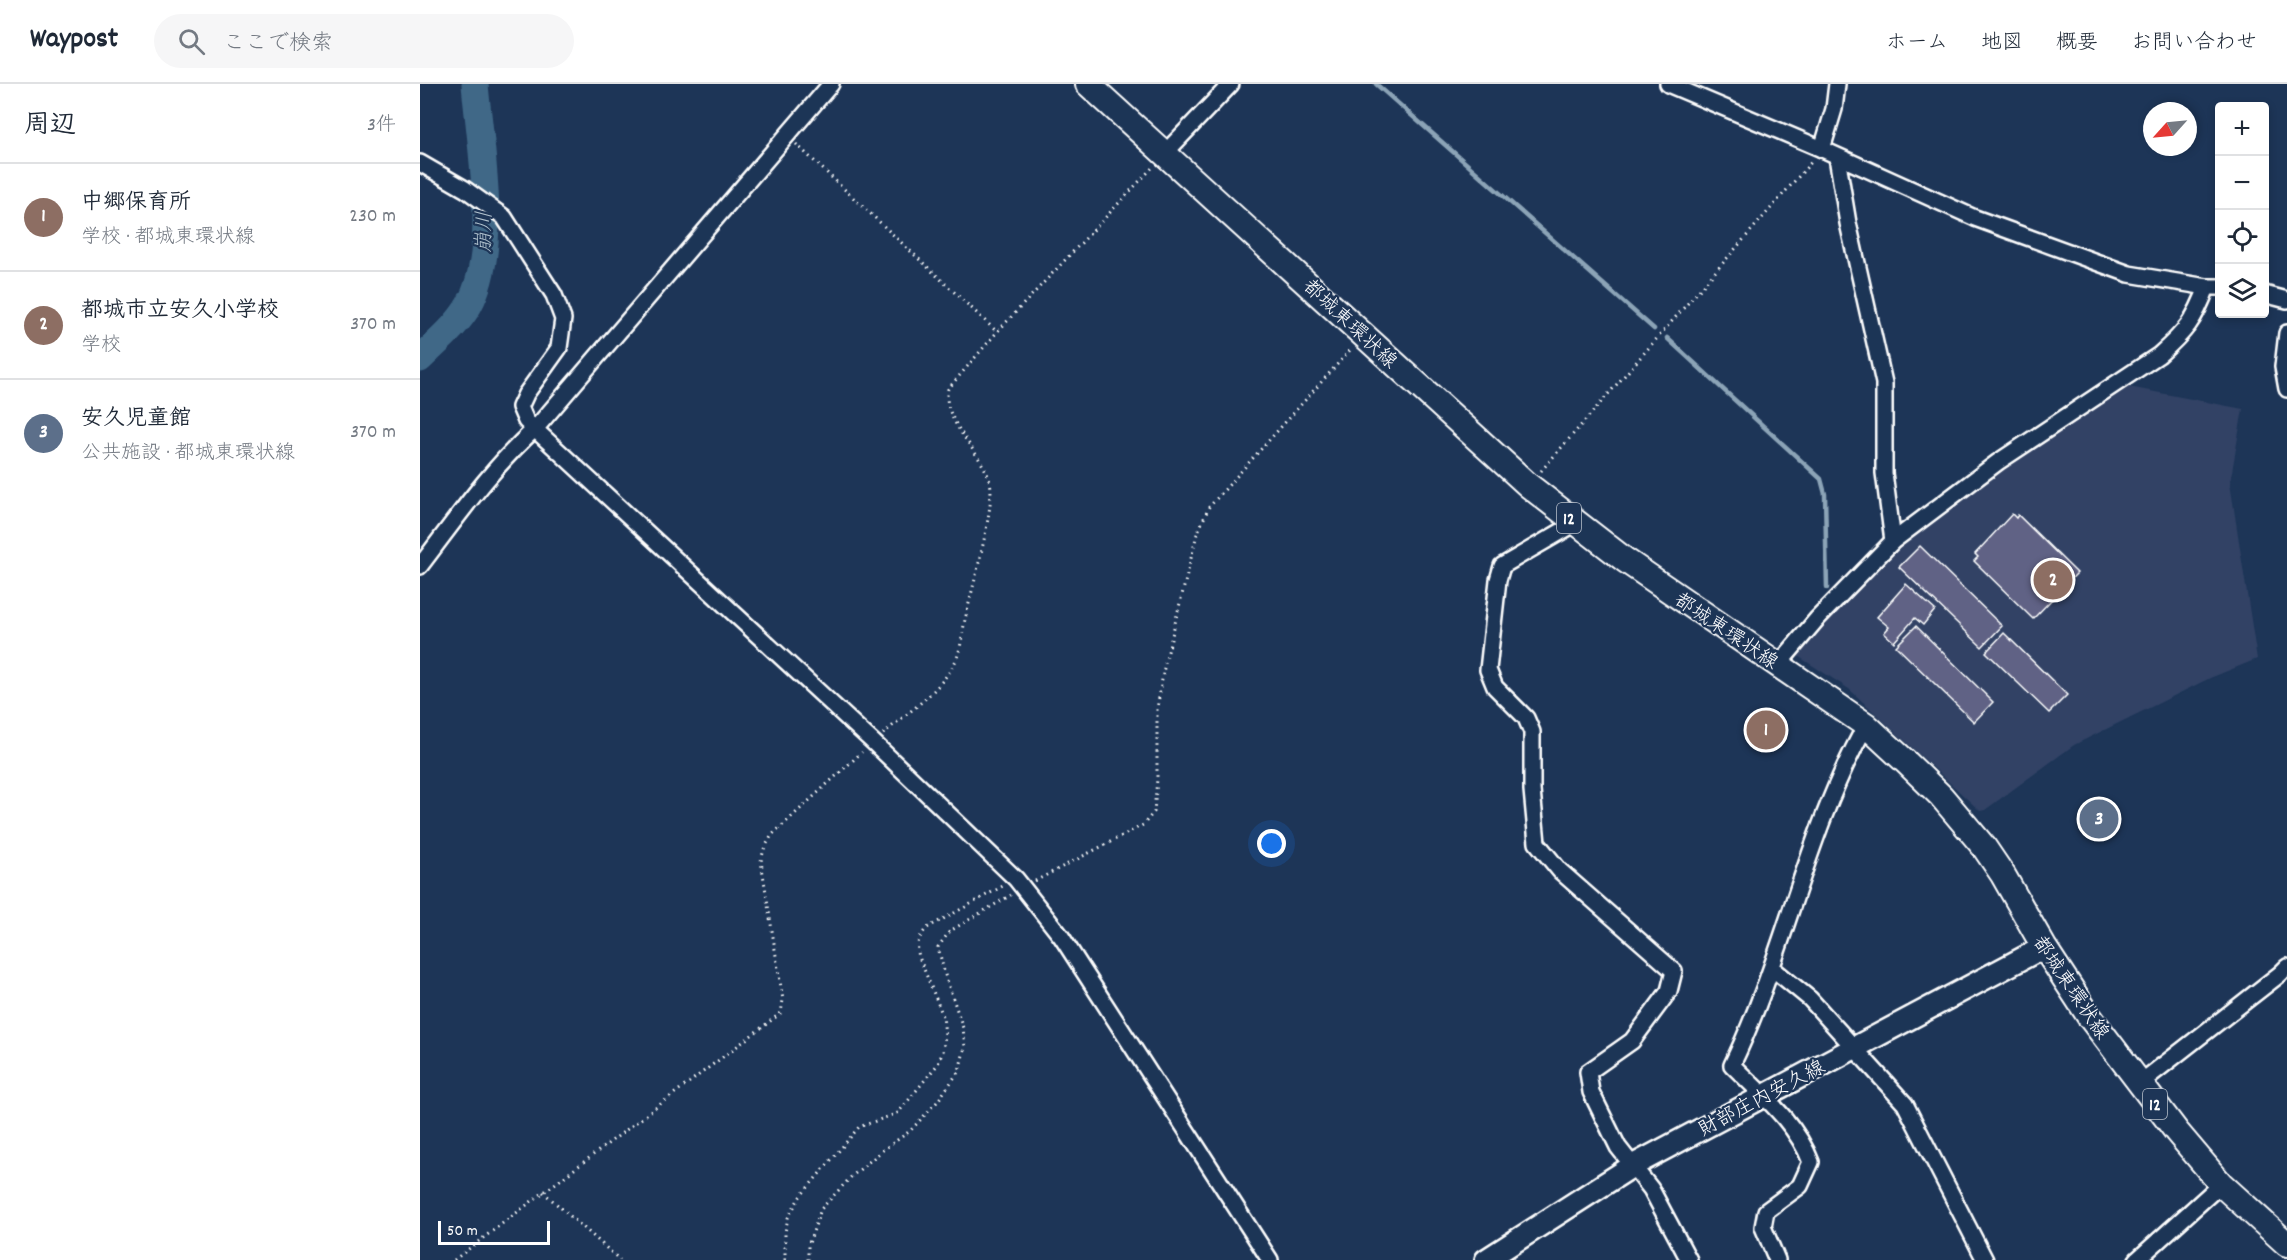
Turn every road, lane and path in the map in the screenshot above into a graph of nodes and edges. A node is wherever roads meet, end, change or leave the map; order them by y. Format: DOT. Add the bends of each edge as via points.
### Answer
graph roads {
  1 [pos="831,84"];
  2 [pos="1088,84"];
  3 [pos="1232,84"];
  4 [pos="1668,84"];
  5 [pos="1837,84"];
  6 [pos="788,136"];
  7 [pos="1822,149"];
  8 [pos="1165,153"];
  9 [pos="1837,156"];
  10 [pos="420,163"];
  11 [pos="2213,287"];
  12 [pos="2269,295"];
  13 [pos="2287,300"];
  14 [pos="997,332"];
  15 [pos="2287,333"];
  16 [pos="1364,335"];
  17 [pos="2287,389"];
  18 [pos="536,428"];
  19 [pos="1528,486"];
  20 [pos="1576,523"];
  21 [pos="1893,541"];
  22 [pos="420,566"];
  23 [pos="1778,665"];
  24 [pos="1866,725"];
  25 [pos="873,742"];
  26 [pos="1020,883"];
  27 [pos="2044,947"];
  28 [pos="2287,967"];
  29 [pos="1772,968"];
  30 [pos="1853,1048"];
  31 [pos="2139,1084"];
  32 [pos="1762,1095"];
  33 [pos="1634,1165"];
  34 [pos="2221,1184"];
  35 [pos="543,1192"];
  36 [pos="2287,1244"];
  37 [pos="454,1260"];
  38 [pos="620,1260"];
  39 [pos="785,1260"];
  40 [pos="808,1260"];
  41 [pos="1270,1260"];
  42 [pos="1485,1260"];
  43 [pos="1689,1260"];
  44 [pos="1777,1260"];
  45 [pos="1985,1260"];
  46 [pos="2137,1260"];
  1 -- 6 [label="street"];
  2 -- 8 [label="main road, 都城東環状線 / 12"];
  3 -- 8 [label="street"];
  4 -- 7 [label="street"];
  5 -- 7 [label="street"];
  6 -- 14 [label="path"];
  6 -- 18 [label="street"];
  7 -- 9 [label="street"];
  7 -- 19 [label="path"];
  8 -- 14 [label="path"];
  8 -- 16 [label="main road, 都城東環状線 / 12"];
  9 -- 11 [label="street" via="1975,218 2118,270"];
  9 -- 21 [label="street" via="1884,383 1884,473"];
  10 -- 18 [label="street" via="504,216 554,295 563,319 559,348 520,407 526,421"];
  11 -- 21 [label="street" via="2183,334 2158,355 1998,462"];
  12 -- 13 [label="street"];
  14 -- 25 [label="path" via="953,381 946,396 952,415 991,483 989,512 955,663 939,686"];
  15 -- 17 [label="street" via="2283,368"];
  16 -- 19 [label="main road, 都城東環状線 / 12"];
  16 -- 26 [label="path" via="1209,507 1197,534 1157,709 1154,812 1143,825"];
  18 -- 22 [label="street" via="518,444"];
  18 -- 25 [label="street"];
  19 -- 20 [label="main road, 都城東環状線 / 12"];
  20 -- 23 [label="main road, 都城東環状線 / 12"];
  20 -- 33 [label="street" via="1502,566 1488,670 1495,687 1526,718 1532,732 1532,790 1538,843 1560,871 1674,971 1669,991 1632,1041 1588,1072 1590,1092 1618,1147"];
  21 -- 23 [label="street"];
  23 -- 24 [label="main road, 都城東環状線 / 12"];
  24 -- 27 [label="main road, 都城東環状線 / 12" via="1941,796 1984,847"];
  24 -- 29 [label="street" via="1820,823"];
  25 -- 26 [label="street"];
  25 -- 35 [label="path" via="772,835 764,849 761,861 783,1000 781,1013"];
  26 -- 39 [label="path" via="927,928 919,937 919,957 944,1016 943,1051 938,1064 897,1113 859,1127 799,1197 784,1232"];
  26 -- 40 [label="path" via="950,931 938,947 963,1028 965,1047 959,1071 910,1131 852,1176 820,1209 808,1246"];
  26 -- 41 [label="street" via="1060,936"];
  27 -- 30 [label="main road, 財部庄内安久線"];
  27 -- 31 [label="main road, 都城東環状線 / 12"];
  28 -- 31 [label="street"];
  29 -- 30 [label="street" via="1810,999"];
  29 -- 32 [label="street" via="1753,1022 1732,1065"];
  30 -- 32 [label="main road, 財部庄内安久線"];
  30 -- 45 [label="street" via="1905,1104"];
  31 -- 34 [label="main road, 都城東環状線 / 12"];
  32 -- 33 [label="main road, 財部庄内安久線"];
  32 -- 44 [label="street" via="1786,1118 1804,1143 1811,1162 1800,1186 1766,1211 1763,1227"];
  33 -- 42 [label="main road, 財部庄内安久線"];
  33 -- 43 [label="street"];
  34 -- 36 [label="main road, 都城東環状線 / 12"];
  34 -- 46 [label="street"];
  35 -- 37 [label="path"];
  35 -- 38 [label="path"];
}
